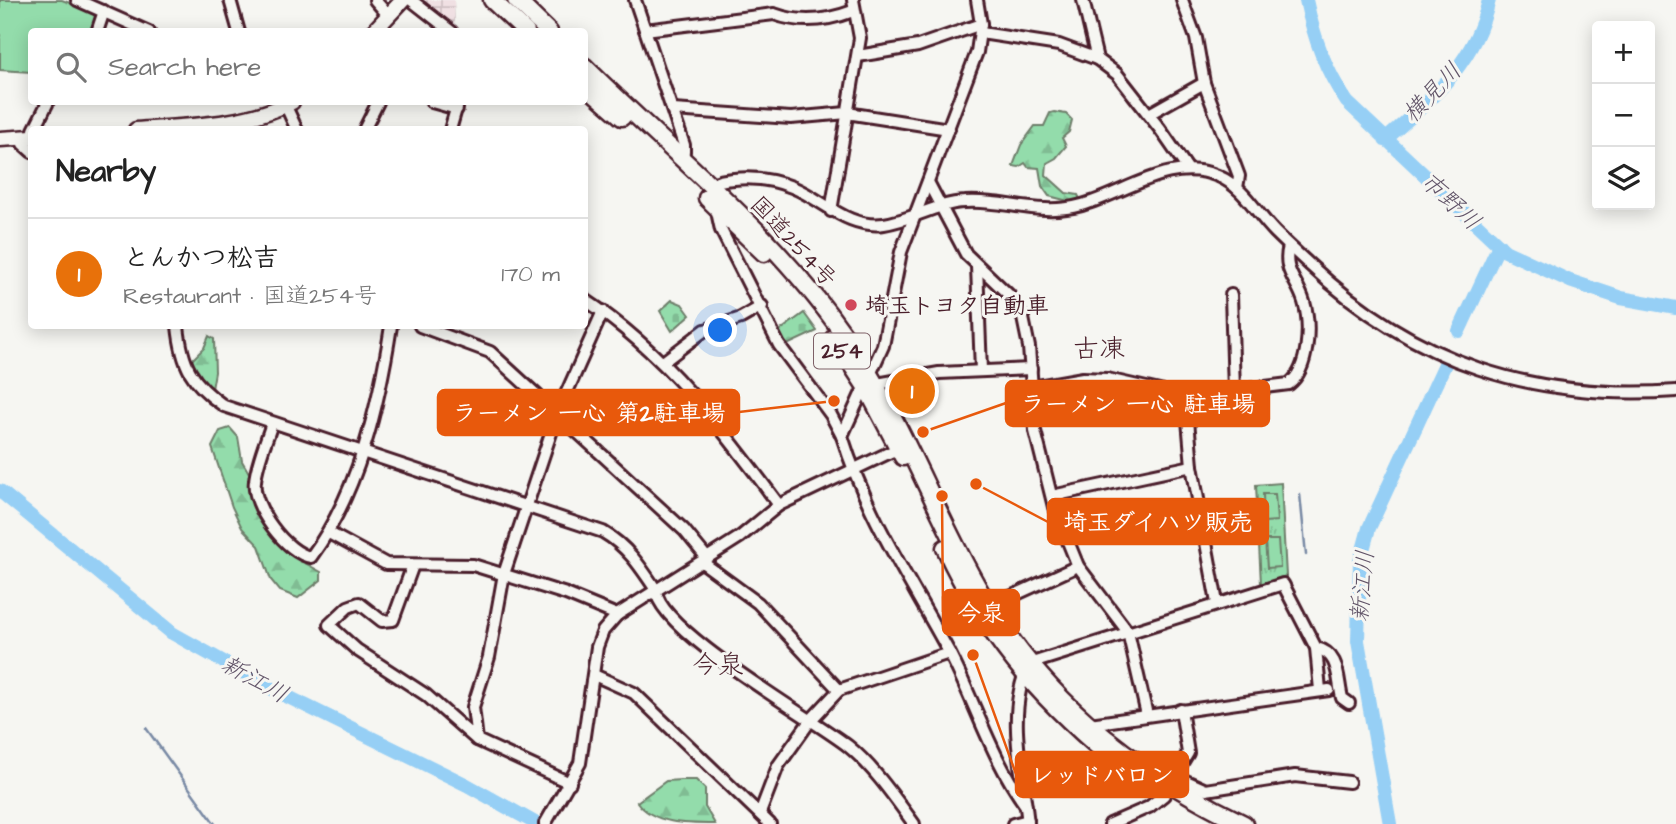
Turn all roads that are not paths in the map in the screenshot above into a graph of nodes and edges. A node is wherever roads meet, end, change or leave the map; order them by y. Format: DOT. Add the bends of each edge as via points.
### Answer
graph roads {
  1 [pos="77,0"];
  2 [pos="230,0"];
  3 [pos="375,0"];
  4 [pos="403,0"];
  5 [pos="411,0"];
  6 [pos="492,0"];
  7 [pos="516,0"];
  8 [pos="635,0"];
  9 [pos="977,0"];
  10 [pos="1083,0"];
  11 [pos="1182,0"];
  12 [pos="853,6"];
  13 [pos="104,11"];
  14 [pos="388,15"];
  15 [pos="98,28"];
  16 [pos="140,28"];
  17 [pos="238,28"];
  18 [pos="378,28"];
  19 [pos="447,28"];
  20 [pos="522,28"];
  21 [pos="545,28"];
  22 [pos="981,28"];
  23 [pos="645,30"];
  24 [pos="858,56"];
  25 [pos="1097,59"];
  26 [pos="588,70"];
  27 [pos="1204,83"];
  28 [pos="588,88"];
  29 [pos="46,105"];
  30 [pos="281,105"];
  31 [pos="288,105"];
  32 [pos="376,105"];
  33 [pos="458,105"];
  34 [pos="673,110"];
  35 [pos="847,113"];
  36 [pos="1149,114"];
  37 [pos="35,126"];
  38 [pos="180,126"];
  39 [pos="296,126"];
  40 [pos="366,126"];
  41 [pos="451,126"];
  42 [pos="949,130"];
  43 [pos="28,135"];
  44 [pos="0,141"];
  45 [pos="680,158"];
  46 [pos="1187,168"];
  47 [pos="928,182"];
  48 [pos="710,187"];
  49 [pos="1237,188"];
  50 [pos="716,207"];
  51 [pos="942,207"];
  52 [pos="831,211"];
  53 [pos="914,218"];
  54 [pos="1289,246"];
  55 [pos="977,266"];
  56 [pos="1231,295"];
  57 [pos="588,302"];
  58 [pos="762,306"];
  59 [pos="603,311"];
  60 [pos="178,329"];
  61 [pos="391,329"];
  62 [pos="428,329"];
  63 [pos="663,362"];
  64 [pos="1031,369"];
  65 [pos="981,371"];
  66 [pos="871,382"];
  67 [pos="1032,387"];
  68 [pos="1234,391"];
  69 [pos="1676,391"];
  70 [pos="1186,397"];
  71 [pos="558,412"];
  72 [pos="272,423"];
  73 [pos="842,436"];
  74 [pos="899,448"];
  75 [pos="361,452"];
  76 [pos="1192,466"];
  77 [pos="852,468"];
  78 [pos="1052,496"];
  79 [pos="779,505"];
  80 [pos="527,507"];
  81 [pos="328,533"];
  82 [pos="705,560"];
  83 [pos="412,565"];
  84 [pos="1078,566"];
  85 [pos="505,575"];
  86 [pos="656,590"];
  87 [pos="1217,603"];
  88 [pos="988,607"];
  89 [pos="617,615"];
  90 [pos="1128,632"];
  91 [pos="1316,648"];
  92 [pos="949,653"];
  93 [pos="1026,669"];
  94 [pos="594,675"];
  95 [pos="839,690"];
  96 [pos="1349,703"];
  97 [pos="1181,710"];
  98 [pos="1147,715"];
  99 [pos="810,721"];
  100 [pos="1090,724"];
  101 [pos="477,740"];
  102 [pos="1349,782"];
  103 [pos="570,783"];
  104 [pos="1169,785"];
  105 [pos="1026,806"];
  106 [pos="760,813"];
  107 [pos="1028,822"];
  108 [pos="545,824"];
  109 [pos="770,824"];
  110 [pos="914,824"];
  111 [pos="1013,824"];
  112 [pos="1110,824"];
  113 [pos="1220,824"];
  114 [pos="1244,824"];
  1 -- 13 [label="street"];
  2 -- 17 [label="street"];
  3 -- 14 [label="street"];
  4 -- 14 [label="main road"];
  5 -- 19 [label="street"];
  6 -- 20 [label="highway"];
  7 -- 21 [label="highway"];
  8 -- 23 [label="street"];
  9 -- 22 [label="street"];
  10 -- 25 [label="street"];
  11 -- 27 [label="street" via="1193,26"];
  12 -- 23 [label="street" via="832,19 791,20 774,14"];
  12 -- 24 [label="street" via="860,38"];
  13 -- 15 [label="street"];
  13 -- 16 [label="street"];
  14 -- 18 [label="main road"];
  22 -- 24 [label="street" via="918,46"];
  22 -- 25 [label="street" via="1059,45"];
  22 -- 42 [label="street" via="975,60"];
  23 -- 34 [label="street"];
  24 -- 35 [label="street"];
  25 -- 36 [label="street" via="1116,74"];
  26 -- 45 [label="highway, 国道254号 / 254"];
  27 -- 36 [label="street"];
  27 -- 49 [label="street" via="1239,176"];
  28 -- 50 [label="highway, 国道254号 / 254"];
  29 -- 37 [label="street"];
  30 -- 38 [label="main road" via="235,121"];
  31 -- 39 [label="street"];
  32 -- 40 [label="street"];
  33 -- 41 [label="street"];
  34 -- 35 [label="street" via="790,118"];
  34 -- 45 [label="street" via="685,149"];
  35 -- 42 [label="street"];
  35 -- 52 [label="street"];
  36 -- 46 [label="street"];
  42 -- 47 [label="street"];
  43 -- 44 [label="main road"];
  45 -- 48 [label="highway, 国道254号 / 254"];
  46 -- 49 [label="street" via="1219,176"];
  46 -- 51 [label="street" via="1079,206 1026,209 970,201"];
  47 -- 51 [label="street"];
  47 -- 53 [label="street"];
  48 -- 52 [label="street" via="719,180 739,178 776,182"];
  48 -- 66 [label="highway, 国道254号 / 254" via="794,269 825,307"];
  49 -- 54 [label="street"];
  50 -- 58 [label="street" via="721,230"];
  50 -- 66 [label="highway, 国道254号 / 254" via="786,276"];
  51 -- 53 [label="street"];
  51 -- 55 [label="street"];
  52 -- 53 [label="street" via="872,225"];
  53 -- 66 [label="street" via="895,272 889,328"];
  54 -- 68 [label="street" via="1286,265 1306,310 1305,349 1298,377 1289,384"];
  54 -- 69 [label="street" via="1359,307 1407,338 1483,373 1565,387"];
  55 -- 64 [label="street" via="1018,307"];
  55 -- 65 [label="street"];
  56 -- 68 [label="street"];
  57 -- 59 [label="street"];
  58 -- 63 [label="street" via="705,330"];
  58 -- 73 [label="street" via="785,355"];
  59 -- 63 [label="street"];
  59 -- 71 [label="street"];
  60 -- 72 [label="street" via="183,361 209,396"];
  61 -- 75 [label="street" via="383,379"];
  62 -- 71 [label="street" via="489,352"];
  63 -- 79 [label="street"];
  64 -- 65 [label="street"];
  64 -- 67 [label="street"];
  65 -- 66 [label="street"];
  66 -- 73 [label="street"];
  66 -- 74 [label="highway, 国道254号 / 254"];
  66 -- 88 [label="highway, 国道254号 / 254"];
  67 -- 70 [label="street" via="1083,378 1107,379"];
  67 -- 78 [label="street" via="1035,431"];
  68 -- 70 [label="street"];
  70 -- 76 [label="street"];
  71 -- 80 [label="street"];
  71 -- 82 [label="street" via="684,530"];
  72 -- 75 [label="street"];
  72 -- 81 [label="street" via="254,483 260,508 281,538 303,556 311,557"];
  73 -- 77 [label="street"];
  74 -- 77 [label="street"];
  74 -- 93 [label="highway, 国道254号 / 254" via="960,581 998,642"];
  75 -- 80 [label="street"];
  75 -- 81 [label="street"];
  76 -- 78 [label="street"];
  76 -- 87 [label="street"];
  77 -- 79 [label="street"];
  77 -- 92 [label="street" via="885,543"];
  78 -- 84 [label="street"];
  79 -- 82 [label="street"];
  80 -- 85 [label="street"];
  80 -- 86 [label="street" via="618,541"];
  81 -- 83 [label="street" via="386,564"];
  82 -- 86 [label="street"];
  82 -- 95 [label="street" via="758,603"];
  83 -- 85 [label="street" via="463,564"];
  83 -- 101 [label="street" via="393,620 382,621 359,603 329,625 357,650 426,695"];
  84 -- 88 [label="street"];
  84 -- 90 [label="street"];
  85 -- 89 [label="street"];
  85 -- 101 [label="street" via="489,657 473,707"];
  86 -- 89 [label="street"];
  86 -- 99 [label="street" via="677,621 708,651"];
  87 -- 90 [label="street"];
  87 -- 91 [label="street" via="1283,584"];
  88 -- 93 [label="highway, 国道254号 / 254"];
  89 -- 94 [label="street" via="603,631"];
  90 -- 93 [label="street"];
  90 -- 98 [label="street"];
  91 -- 96 [label="street" via="1335,661 1342,698"];
  91 -- 97 [label="street" via="1325,690"];
  92 -- 95 [label="street"];
  92 -- 105 [label="street" via="989,746"];
  93 -- 100 [label="highway, 254"];
  93 -- 104 [label="highway, 254" via="1098,746"];
  93 -- 105 [label="street" via="1017,711"];
  94 -- 103 [label="street" via="580,763"];
  94 -- 106 [label="street" via="634,693"];
  95 -- 99 [label="street"];
  97 -- 98 [label="street"];
  97 -- 104 [label="street" via="1188,753"];
  98 -- 100 [label="street"];
  99 -- 106 [label="street" via="773,774"];
  99 -- 110 [label="street" via="855,752"];
  100 -- 104 [label="highway, 254" via="1127,757"];
  101 -- 103 [label="street"];
  102 -- 104 [label="street" via="1295,776 1206,790"];
  103 -- 108 [label="street"];
  104 -- 112 [label="street" via="1149,807"];
  104 -- 113 [label="highway, 254"];
  104 -- 114 [label="highway, 254"];
  105 -- 107 [label="street"];
  106 -- 109 [label="street"];
  107 -- 111 [label="street"];
}
